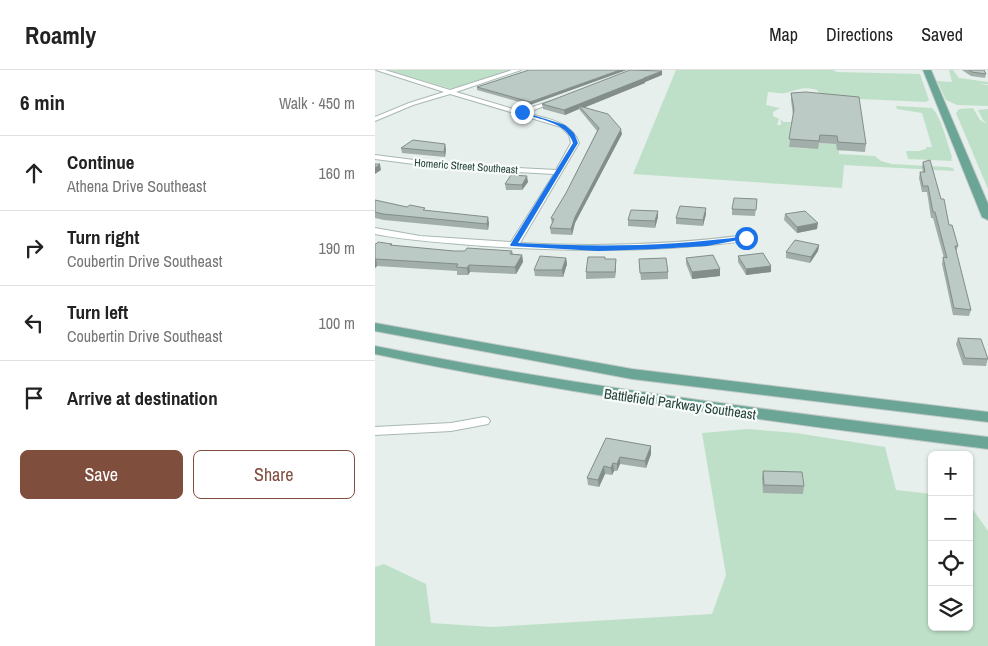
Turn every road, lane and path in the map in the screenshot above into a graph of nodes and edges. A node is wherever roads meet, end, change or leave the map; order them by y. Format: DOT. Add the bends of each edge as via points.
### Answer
graph roads {
  1 [pos="379,70"];
  2 [pos="518,70"];
  3 [pos="927,70"];
  4 [pos="451,92"];
  5 [pos="565,96"];
  6 [pos="522,112"];
  7 [pos="375,119"];
  8 [pos="375,158"];
  9 [pos="558,172"];
  10 [pos="984,198"];
  11 [pos="988,217"];
  12 [pos="375,231"];
  13 [pos="746,238"];
  14 [pos="513,245"];
  15 [pos="375,327"];
  16 [pos="375,350"];
  17 [pos="988,417"];
  18 [pos="484,422"];
  19 [pos="375,431"];
  20 [pos="988,443"];
  1 -- 4 [label="street"];
  2 -- 4 [label="street"];
  3 -- 10 [label="main road"];
  4 -- 6 [label="street"];
  4 -- 7 [label="street"];
  5 -- 6 [label="street"];
  6 -- 9 [label="street" via="563,126 573,134 575,143"];
  8 -- 9 [label="street, Homeric Street Southeast" via="445,166"];
  9 -- 14 [label="street"];
  10 -- 11 [label="main road"];
  12 -- 14 [label="street"];
  13 -- 14 [label="street" via="707,244 598,249"];
  15 -- 17 [label="main road, Battlefield Parkway Southeast" via="632,374"];
  16 -- 20 [label="main road, Battlefield Parkway Southeast" via="464,369 631,397"];
  18 -- 19 [label="street"];
}
